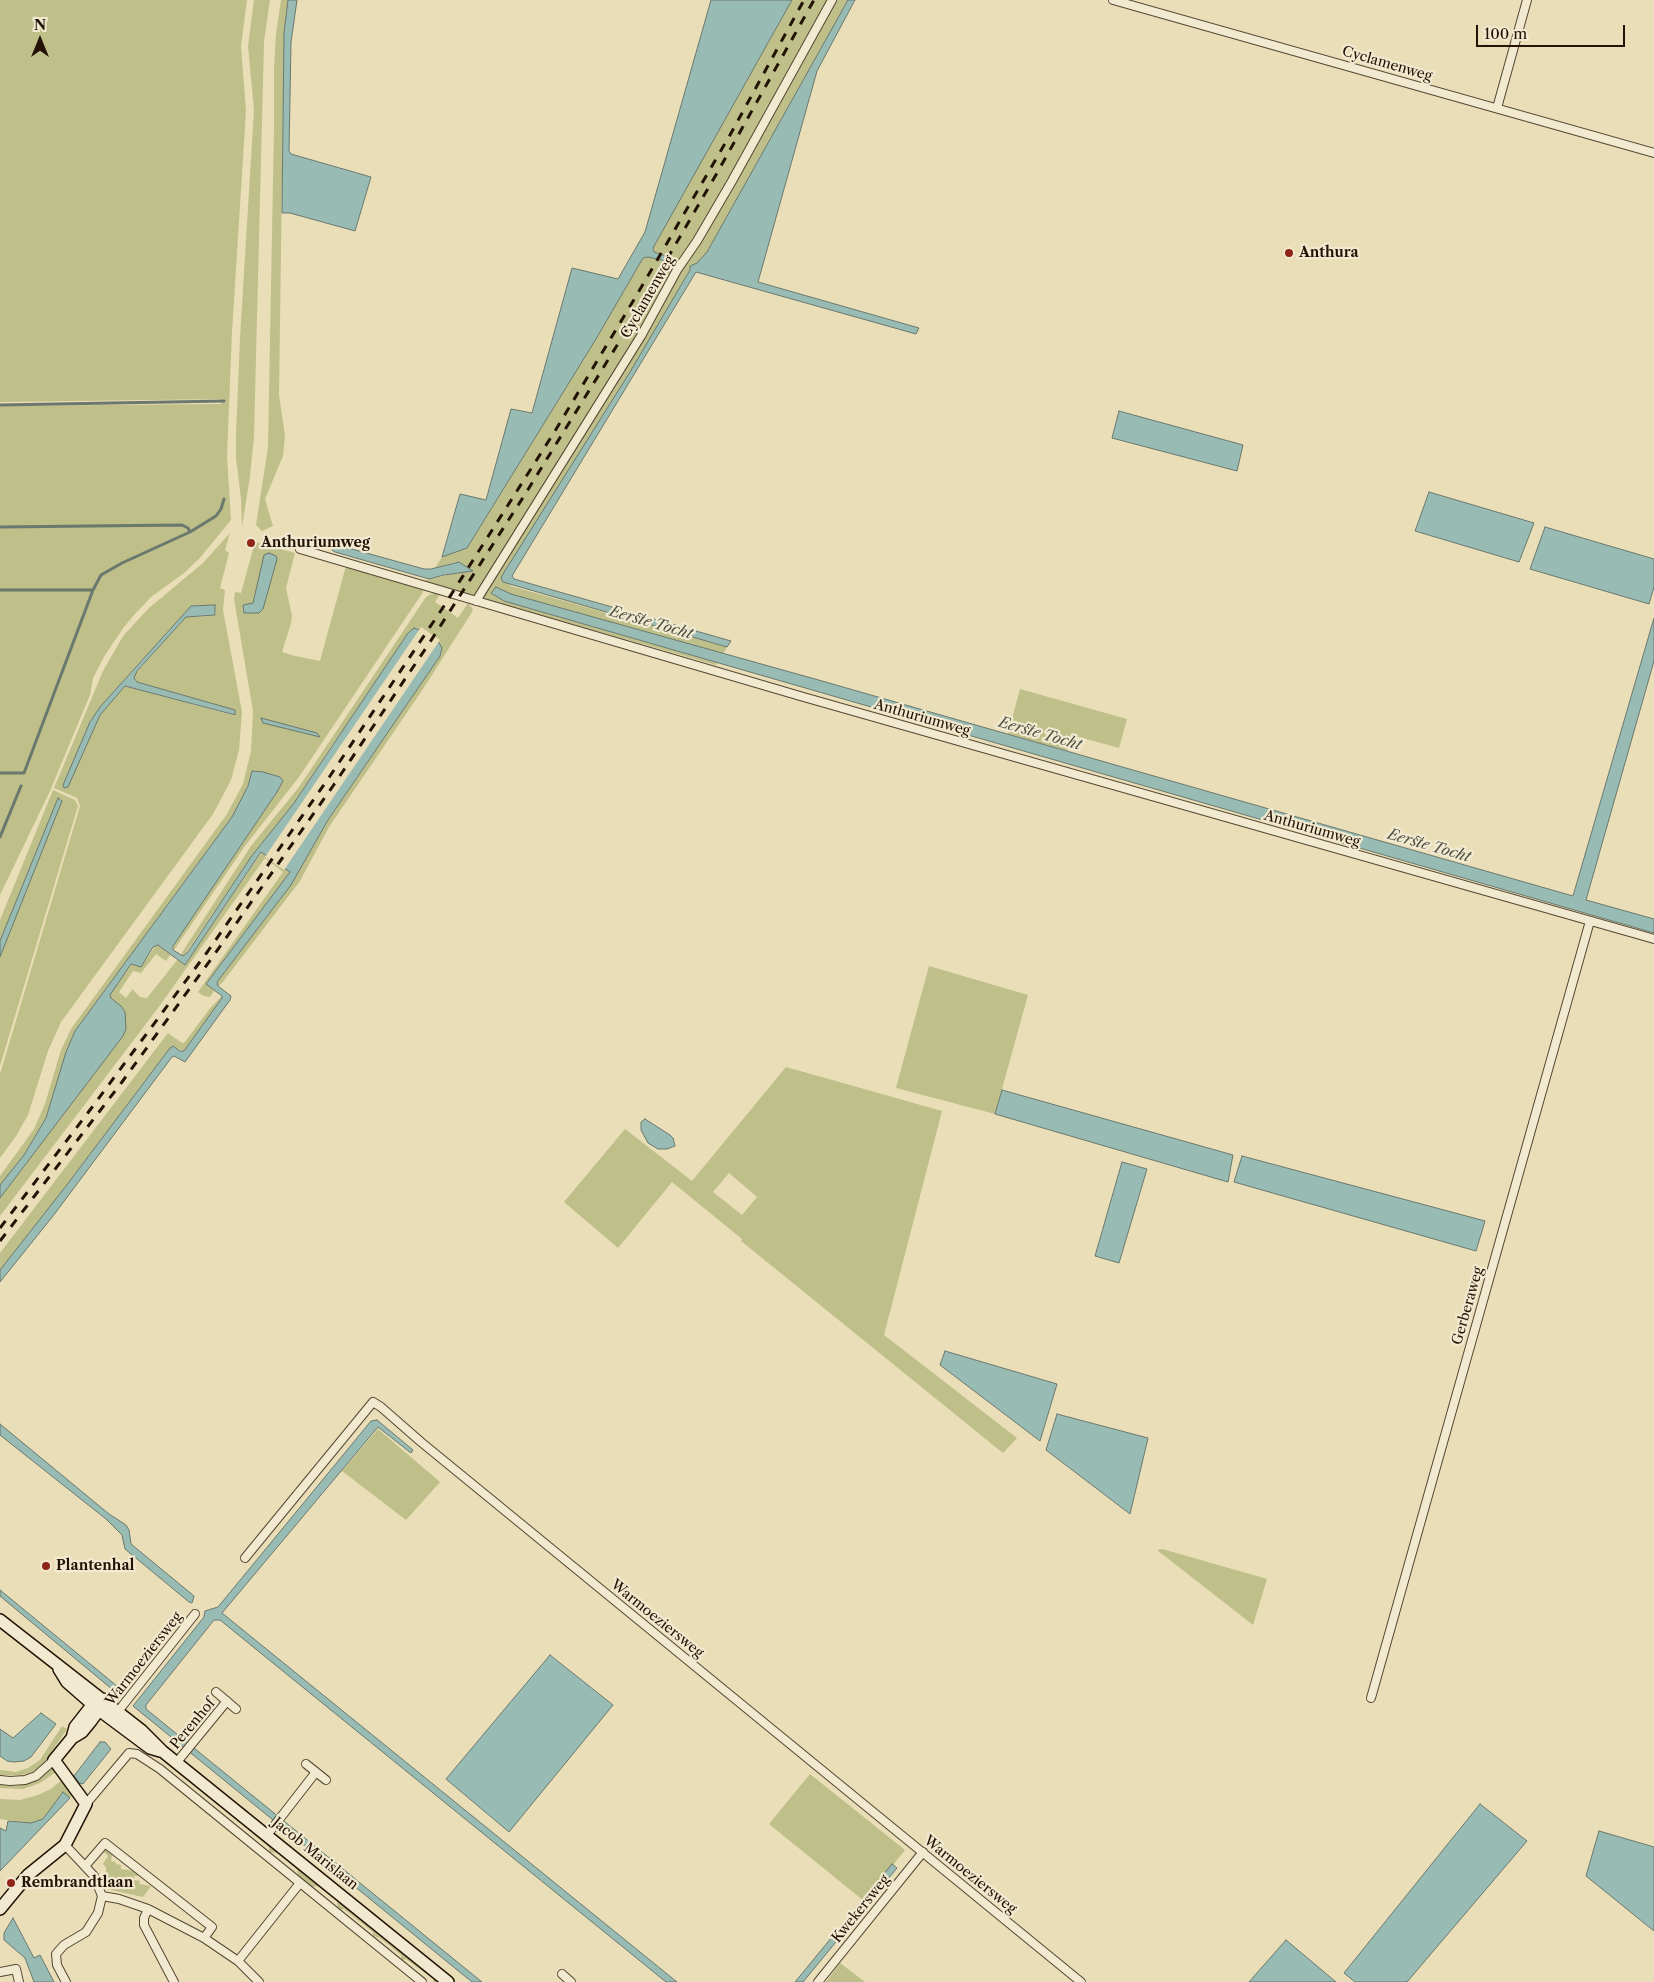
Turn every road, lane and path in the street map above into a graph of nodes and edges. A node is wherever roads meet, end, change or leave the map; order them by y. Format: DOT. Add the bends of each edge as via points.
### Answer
graph roads {
  1 [pos="832,0"];
  2 [pos="1114,0"];
  3 [pos="1527,0"];
  4 [pos="1497,108"];
  5 [pos="1654,153"];
  6 [pos="300,550"];
  7 [pos="476,601"];
  8 [pos="1590,921"];
  9 [pos="1654,939"];
  10 [pos="245,1558"];
  11 [pos="195,1614"];
  12 [pos="0,1620"];
  13 [pos="216,1692"];
  14 [pos="1371,1698"];
  15 [pos="227,1702"];
  16 [pos="98,1704"];
  17 [pos="236,1709"];
  18 [pos="115,1715"];
  19 [pos="54,1760"];
  20 [pos="177,1762"];
  21 [pos="306,1764"];
  22 [pos="316,1772"];
  23 [pos="0,1780"];
  24 [pos="326,1780"];
  25 [pos="86,1804"];
  26 [pos="267,1835"];
  27 [pos="65,1845"];
  28 [pos="923,1852"];
  29 [pos="86,1865"];
  30 [pos="300,1884"];
  31 [pos="102,1896"];
  32 [pos="0,1909"];
  33 [pos="148,1909"];
  34 [pos="204,1938"];
  35 [pos="238,1961"];
  36 [pos="0,1972"];
  37 [pos="562,1974"];
  38 [pos="19,1982"];
  39 [pos="66,1982"];
  40 [pos="174,1982"];
  41 [pos="259,1982"];
  42 [pos="422,1982"];
  43 [pos="448,1982"];
  44 [pos="571,1982"];
  45 [pos="818,1982"];
  46 [pos="1081,1982"];
  1 -- 7 [label="street, Cyclamenweg" via="732,181 641,336"];
  2 -- 4 [label="street, Cyclamenweg"];
  3 -- 4 [label="street"];
  4 -- 5 [label="street, Cyclamenweg"];
  6 -- 7 [label="street, Anthuriumweg"];
  7 -- 8 [label="street, Anthuriumweg"];
  8 -- 9 [label="street, Anthuriumweg"];
  8 -- 14 [label="street, Gerberaweg"];
  10 -- 28 [label="street, Warmoeziersweg" via="373,1402"];
  11 -- 18 [label="street, Warmoeziersweg"];
  12 -- 16 [label="main road, Jacob Marislaan" via="72,1675"];
  13 -- 15 [label="street, Perenhof"];
  15 -- 17 [label="street, Perenhof"];
  15 -- 20 [label="street, Perenhof"];
  16 -- 18 [label="main road, Jacob Marislaan"];
  16 -- 19 [label="main road" via="82,1732 72,1738"];
  18 -- 20 [label="main road, Jacob Marislaan" via="150,1748 162,1751"];
  19 -- 23 [label="street" via="36,1776 25,1780"];
  19 -- 25 [label="main road"];
  20 -- 26 [label="main road, Jacob Marislaan"];
  21 -- 22 [label="street"];
  22 -- 24 [label="street"];
  22 -- 26 [label="street"];
  25 -- 27 [label="main road"];
  25 -- 30 [label="street" via="129,1753 137,1754 160,1769"];
  26 -- 43 [label="main road, Jacob Marislaan"];
  27 -- 29 [label="street"];
  27 -- 32 [label="main road" via="28,1875"];
  28 -- 45 [label="street, Kwekersweg"];
  28 -- 46 [label="street, Warmoeziersweg"];
  29 -- 31 [label="street"];
  29 -- 34 [label="street" via="105,1843 212,1927"];
  30 -- 35 [label="street"];
  30 -- 42 [label="street"];
  31 -- 33 [label="street"];
  31 -- 39 [label="street" via="98,1913 86,1932 58,1949 57,1965"];
  33 -- 34 [label="street"];
  33 -- 40 [label="street" via="144,1926"];
  34 -- 35 [label="street"];
  35 -- 41 [label="street"];
  36 -- 38 [label="street" via="16,1969"];
  37 -- 44 [label="street"];
}
